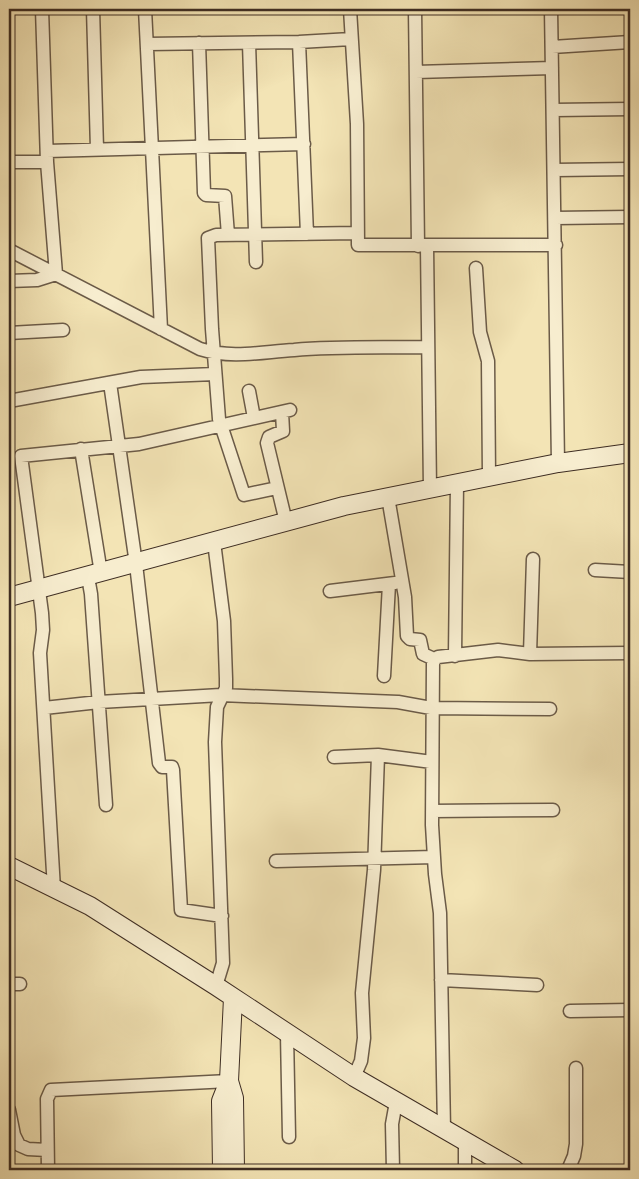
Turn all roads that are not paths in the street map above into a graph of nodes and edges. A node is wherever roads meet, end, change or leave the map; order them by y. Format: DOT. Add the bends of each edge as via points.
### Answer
graph roads {
  1 [pos="42,9"];
  2 [pos="93,9"];
  3 [pos="145,9"];
  4 [pos="350,9"];
  5 [pos="415,9"];
  6 [pos="551,9"];
  7 [pos="351,39"];
  8 [pos="299,42"];
  9 [pos="630,42"];
  10 [pos="199,43"];
  11 [pos="249,43"];
  12 [pos="147,44"];
  13 [pos="552,47"];
  14 [pos="552,68"];
  15 [pos="416,72"];
  16 [pos="630,109"];
  17 [pos="554,110"];
  18 [pos="253,144"];
  19 [pos="304,144"];
  20 [pos="202,145"];
  21 [pos="152,147"];
  22 [pos="97,149"];
  23 [pos="47,156"];
  24 [pos="9,162"];
  25 [pos="630,169"];
  26 [pos="555,170"];
  27 [pos="630,217"];
  28 [pos="555,218"];
  29 [pos="357,233"];
  30 [pos="255,234"];
  31 [pos="307,234"];
  32 [pos="228,235"];
  33 [pos="556,245"];
  34 [pos="422,246"];
  35 [pos="9,250"];
  36 [pos="256,262"];
  37 [pos="476,268"];
  38 [pos="56,274"];
  39 [pos="9,281"];
  40 [pos="161,329"];
  41 [pos="64,330"];
  42 [pos="9,334"];
  43 [pos="428,347"];
  44 [pos="214,354"];
  45 [pos="216,374"];
  46 [pos="110,383"];
  47 [pos="249,391"];
  48 [pos="9,401"];
  49 [pos="254,418"];
  50 [pos="220,426"];
  51 [pos="118,446"];
  52 [pos="80,449"];
  53 [pos="630,453"];
  54 [pos="558,462"];
  55 [pos="489,477"];
  56 [pos="457,483"];
  57 [pos="277,488"];
  58 [pos="430,489"];
  59 [pos="388,497"];
  60 [pos="286,522"];
  61 [pos="214,542"];
  62 [pos="533,559"];
  63 [pos="136,564"];
  64 [pos="595,570"];
  65 [pos="630,572"];
  66 [pos="95,575"];
  67 [pos="403,582"];
  68 [pos="389,584"];
  69 [pos="40,590"];
  70 [pos="330,591"];
  71 [pos="9,597"];
  72 [pos="630,653"];
  73 [pos="530,654"];
  74 [pos="455,656"];
  75 [pos="434,659"];
  76 [pos="384,676"];
  77 [pos="221,694"];
  78 [pos="151,698"];
  79 [pos="99,702"];
  80 [pos="44,708"];
  81 [pos="432,708"];
  82 [pos="550,708"];
  83 [pos="378,755"];
  84 [pos="334,756"];
  85 [pos="432,762"];
  86 [pos="106,805"];
  87 [pos="432,810"];
  88 [pos="553,810"];
  89 [pos="434,857"];
  90 [pos="375,858"];
  91 [pos="276,860"];
  92 [pos="9,866"];
  93 [pos="54,890"];
  94 [pos="222,916"];
  95 [pos="441,980"];
  96 [pos="216,986"];
  97 [pos="537,986"];
  98 [pos="233,998"];
  99 [pos="630,1010"];
  100 [pos="570,1011"];
  101 [pos="287,1034"];
  102 [pos="576,1068"];
  103 [pos="354,1077"];
  104 [pos="229,1081"];
  105 [pos="396,1102"];
  106 [pos="9,1110"];
  107 [pos="444,1129"];
  108 [pos="289,1137"];
  109 [pos="465,1140"];
  110 [pos="48,1150"];
  111 [pos="48,1170"];
  112 [pos="222,1170"];
  113 [pos="235,1170"];
  114 [pos="393,1170"];
  115 [pos="465,1170"];
  116 [pos="514,1170"];
  117 [pos="568,1170"];
  1 -- 23 [label="street"];
  2 -- 22 [label="street"];
  3 -- 12 [label="street"];
  4 -- 7 [label="street"];
  5 -- 15 [label="street"];
  6 -- 13 [label="street"];
  7 -- 8 [label="street"];
  7 -- 29 [label="street" via="357,124"];
  8 -- 11 [label="street"];
  8 -- 19 [label="street"];
  9 -- 13 [label="street"];
  10 -- 11 [label="street"];
  10 -- 12 [label="street"];
  10 -- 20 [label="street"];
  11 -- 18 [label="street"];
  12 -- 21 [label="street"];
  13 -- 14 [label="street"];
  14 -- 15 [label="street"];
  14 -- 17 [label="street"];
  15 -- 34 [label="street"];
  16 -- 17 [label="street"];
  17 -- 26 [label="street"];
  18 -- 19 [label="street"];
  18 -- 20 [label="street"];
  18 -- 30 [label="street"];
  19 -- 31 [label="street"];
  20 -- 21 [label="street"];
  20 -- 32 [label="street" via="204,193 226,197"];
  21 -- 22 [label="street"];
  21 -- 40 [label="street"];
  22 -- 23 [label="street"];
  23 -- 24 [label="street"];
  23 -- 38 [label="street"];
  25 -- 26 [label="street"];
  26 -- 28 [label="street"];
  27 -- 28 [label="street"];
  28 -- 33 [label="street"];
  29 -- 31 [label="street"];
  29 -- 34 [label="street" via="358,244 362,247"];
  30 -- 31 [label="street"];
  30 -- 32 [label="street"];
  30 -- 36 [label="street"];
  32 -- 44 [label="street" via="213,236 208,240"];
  33 -- 34 [label="street"];
  33 -- 54 [label="street"];
  34 -- 43 [label="street"];
  35 -- 38 [label="street"];
  37 -- 55 [label="street" via="480,332 488,361"];
  38 -- 39 [label="street" via="38,280"];
  38 -- 40 [label="street"];
  40 -- 44 [label="street"];
  41 -- 42 [label="street"];
  43 -- 44 [label="street" via="294,350 235,356"];
  43 -- 58 [label="street"];
  44 -- 45 [label="street"];
  45 -- 46 [label="street" via="141,377"];
  45 -- 50 [label="street"];
  46 -- 48 [label="street"];
  46 -- 51 [label="street"];
  47 -- 49 [label="street"];
  49 -- 50 [label="street"];
  49 -- 57 [label="street" via="286,411 283,431 267,440"];
  50 -- 51 [label="street"];
  50 -- 57 [label="street" via="244,494"];
  51 -- 52 [label="street"];
  51 -- 63 [label="street"];
  52 -- 66 [label="street"];
  52 -- 69 [label="street" via="21,457"];
  53 -- 54 [label="street"];
  54 -- 55 [label="street"];
  55 -- 56 [label="street"];
  56 -- 58 [label="street"];
  56 -- 74 [label="street"];
  57 -- 60 [label="street"];
  58 -- 59 [label="street"];
  59 -- 60 [label="street"];
  59 -- 67 [label="street"];
  60 -- 61 [label="street"];
  61 -- 63 [label="street"];
  61 -- 77 [label="street" via="225,643 226,685"];
  62 -- 73 [label="street"];
  63 -- 66 [label="street"];
  63 -- 78 [label="street"];
  64 -- 65 [label="street"];
  66 -- 69 [label="street"];
  66 -- 79 [label="street"];
  67 -- 68 [label="street"];
  67 -- 75 [label="street" via="407,636 420,640 423,654"];
  68 -- 70 [label="street"];
  68 -- 76 [label="street"];
  69 -- 71 [label="street"];
  69 -- 80 [label="street"];
  72 -- 73 [label="street"];
  73 -- 74 [label="street" via="498,650"];
  74 -- 75 [label="street"];
  75 -- 81 [label="street"];
  77 -- 78 [label="street"];
  77 -- 81 [label="street" via="389,701"];
  77 -- 94 [label="street" via="217,707 215,758"];
  78 -- 79 [label="street"];
  78 -- 94 [label="street" via="159,763 173,770 181,910"];
  79 -- 80 [label="street"];
  79 -- 86 [label="street"];
  80 -- 93 [label="street"];
  81 -- 82 [label="street"];
  81 -- 85 [label="street"];
  83 -- 84 [label="street"];
  83 -- 85 [label="street"];
  83 -- 90 [label="street"];
  85 -- 87 [label="street"];
  87 -- 88 [label="street"];
  87 -- 89 [label="street"];
  89 -- 90 [label="street"];
  89 -- 95 [label="street" via="440,913"];
  90 -- 91 [label="street"];
  90 -- 103 [label="street" via="362,993 364,1038 361,1060"];
  92 -- 93 [label="street"];
  93 -- 96 [label="street" via="90,906"];
  94 -- 96 [label="street" via="223,962"];
  95 -- 97 [label="street"];
  95 -- 107 [label="street"];
  96 -- 98 [label="street"];
  98 -- 101 [label="street"];
  98 -- 104 [label="street"];
  99 -- 100 [label="street"];
  101 -- 103 [label="street"];
  101 -- 108 [label="street"];
  102 -- 117 [label="street" via="576,1144"];
  103 -- 105 [label="street"];
  104 -- 110 [label="street" via="50,1090 47,1099"];
  104 -- 112 [label="street" via="221,1100"];
  104 -- 113 [label="street" via="234,1098"];
  105 -- 107 [label="street"];
  105 -- 114 [label="street" via="392,1124"];
  106 -- 110 [label="street" via="19,1145"];
  107 -- 109 [label="street"];
  109 -- 115 [label="street"];
  109 -- 116 [label="street"];
  110 -- 111 [label="street"];
}
